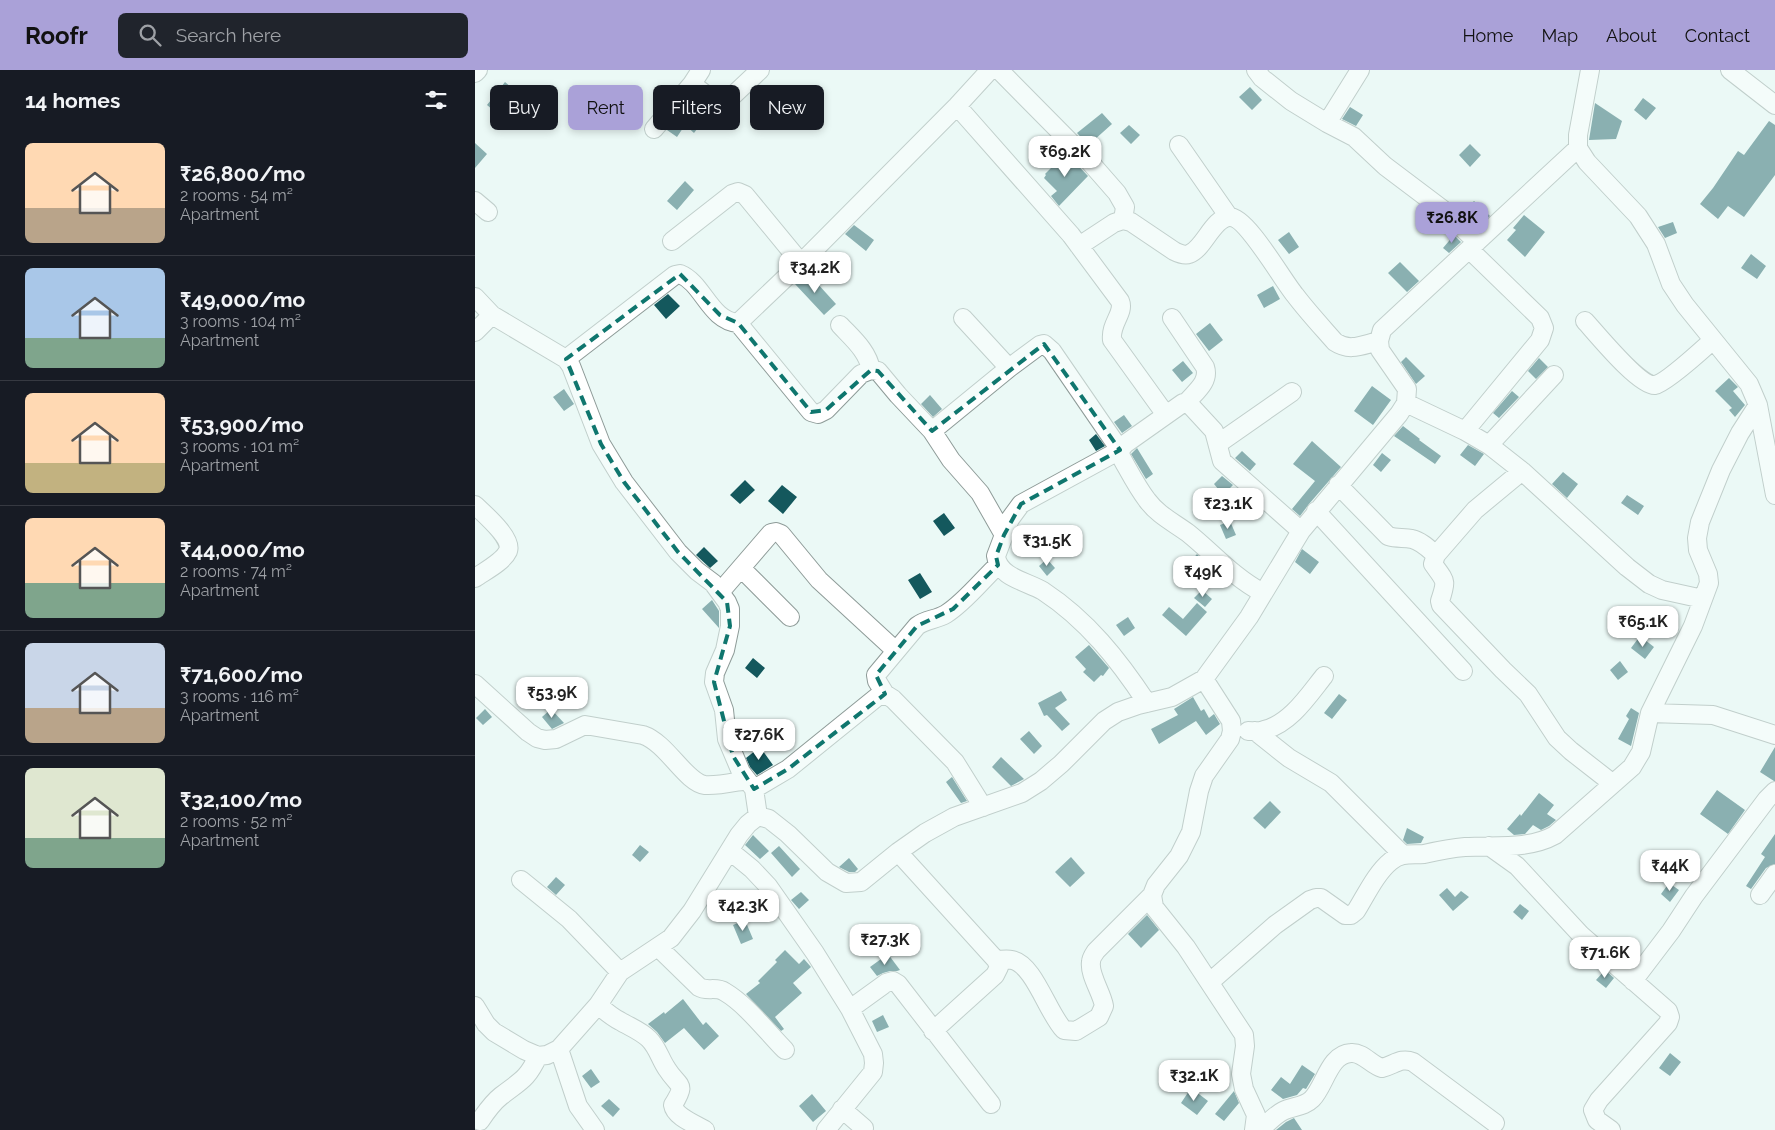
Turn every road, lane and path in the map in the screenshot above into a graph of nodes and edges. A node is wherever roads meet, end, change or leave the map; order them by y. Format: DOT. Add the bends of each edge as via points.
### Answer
graph roads {
  1 [pos="478,70"];
  2 [pos="760,70"];
  3 [pos="990,70"];
  4 [pos="999,70"];
  5 [pos="1256,70"];
  6 [pos="1360,70"];
  7 [pos="1590,70"];
  8 [pos="1730,70"];
  9 [pos="475,73"];
  10 [pos="697,77"];
  11 [pos="1775,105"];
  12 [pos="957,106"];
  13 [pos="1327,123"];
  14 [pos="1179,145"];
  15 [pos="1578,148"];
  16 [pos="1229,217"];
  17 [pos="1123,220"];
  18 [pos="673,241"];
  19 [pos="1079,246"];
  20 [pos="1474,246"];
  21 [pos="801,263"];
  22 [pos="475,297"];
  23 [pos="492,315"];
  24 [pos="963,318"];
  25 [pos="1172,318"];
  26 [pos="1585,321"];
  27 [pos="738,323"];
  28 [pos="840,325"];
  29 [pos="475,332"];
  30 [pos="1713,340"];
  31 [pos="1379,341"];
  32 [pos="566,359"];
  33 [pos="1009,368"];
  34 [pos="871,370"];
  35 [pos="1554,375"];
  36 [pos="1292,392"];
  37 [pos="1186,403"];
  38 [pos="1406,404"];
  39 [pos="1758,405"];
  40 [pos="1166,415"];
  41 [pos="932,431"];
  42 [pos="1465,431"];
  43 [pos="1219,443"];
  44 [pos="1489,445"];
  45 [pos="1120,450"];
  46 [pos="1522,471"];
  47 [pos="1338,485"];
  48 [pos="1775,495"];
  49 [pos="475,504"];
  50 [pos="1316,511"];
  51 [pos="1301,531"];
  52 [pos="1004,534"];
  53 [pos="1436,555"];
  54 [pos="998,565"];
  55 [pos="741,568"];
  56 [pos="475,578"];
  57 [pos="721,592"];
  58 [pos="1263,593"];
  59 [pos="1703,599"];
  60 [pos="790,618"];
  61 [pos="896,651"];
  62 [pos="1463,672"];
  63 [pos="1324,676"];
  64 [pos="1204,679"];
  65 [pos="475,684"];
  66 [pos="885,694"];
  67 [pos="1147,703"];
  68 [pos="1650,714"];
  69 [pos="1233,731"];
  70 [pos="1255,731"];
  71 [pos="1775,735"];
  72 [pos="1612,783"];
  73 [pos="751,785"];
  74 [pos="1775,791"];
  75 [pos="983,807"];
  76 [pos="758,816"];
  77 [pos="1489,846"];
  78 [pos="730,851"];
  79 [pos="898,852"];
  80 [pos="1402,854"];
  81 [pos="1775,874"];
  82 [pos="521,880"];
  83 [pos="1152,895"];
  84 [pos="1760,895"];
  85 [pos="658,947"];
  86 [pos="996,960"];
  87 [pos="620,972"];
  88 [pos="1633,981"];
  89 [pos="1210,982"];
  90 [pos="598,1005"];
  91 [pos="475,1006"];
  92 [pos="850,1009"];
  93 [pos="933,1031"];
  94 [pos="559,1049"];
  95 [pos="785,1050"];
  96 [pos="538,1056"];
  97 [pos="991,1104"];
  98 [pos="843,1109"];
  99 [pos="480,1121"];
  100 [pos="1495,1123"];
  101 [pos="1259,1127"];
  102 [pos="864,1129"];
  103 [pos="595,1130"];
  104 [pos="705,1130"];
  105 [pos="826,1130"];
  106 [pos="1611,1130"];
  1 -- 9 [label="street"];
  2 -- 10 [label="street" via="725,103 714,101"];
  3 -- 12 [label="street"];
  4 -- 17 [label="street" via="1117,193 1125,207"];
  5 -- 13 [label="street" via="1273,88"];
  6 -- 13 [label="street"];
  7 -- 15 [label="street"];
  8 -- 11 [label="street"];
  12 -- 19 [label="street"];
  12 -- 21 [label="street"];
  13 -- 20 [label="street" via="1354,137 1385,166 1442,209"];
  14 -- 16 [label="street"];
  15 -- 20 [label="street"];
  15 -- 30 [label="street" via="1587,162 1638,216 1656,244 1671,284"];
  16 -- 17 [label="street" via="1221,220 1189,254 1174,251"];
  16 -- 31 [label="street" via="1242,222 1257,239 1295,296 1335,342 1351,348"];
  17 -- 19 [label="street"];
  18 -- 21 [label="street" via="738,192 745,195"];
  19 -- 40 [label="street" via="1121,305 1111,333 1112,340"];
  20 -- 31 [label="street" via="1382,330"];
  20 -- 42 [label="street" via="1540,318 1544,328 1540,340"];
  21 -- 27 [label="street"];
  22 -- 23 [label="street"];
  23 -- 29 [label="street"];
  23 -- 32 [label="street"];
  24 -- 33 [label="street"];
  25 -- 37 [label="street" via="1207,374"];
  26 -- 30 [label="street" via="1630,369 1649,384 1657,385 1666,379"];
  27 -- 32 [label="street" via="729,322 720,315 688,279 675,275"];
  27 -- 34 [label="street" via="811,412 818,414 826,410 861,374"];
  28 -- 34 [label="street" via="866,354"];
  30 -- 39 [label="street" via="1749,384"];
  31 -- 38 [label="street" via="1380,350 1407,389"];
  32 -- 57 [label="street" via="601,444 624,482 678,552"];
  33 -- 41 [label="street"];
  33 -- 45 [label="street" via="1040,345 1048,346"];
  34 -- 41 [label="street" via="878,371"];
  35 -- 44 [label="street"];
  36 -- 43 [label="street"];
  37 -- 40 [label="street"];
  37 -- 43 [label="street" via="1214,431"];
  38 -- 42 [label="street"];
  38 -- 47 [label="street"];
  39 -- 48 [label="street"];
  39 -- 59 [label="street" via="1721,470 1700,522 1697,538 1709,583"];
  40 -- 45 [label="street"];
  41 -- 52 [label="street" via="951,460 980,493"];
  42 -- 44 [label="street"];
  43 -- 51 [label="street" via="1222,461"];
  44 -- 46 [label="street"];
  45 -- 52 [label="street" via="1027,500 1010,519"];
  45 -- 58 [label="street" via="1146,499 1160,515 1188,533 1249,586"];
  46 -- 53 [label="street" via="1475,510"];
  46 -- 59 [label="street" via="1649,584"];
  47 -- 50 [label="street"];
  47 -- 53 [label="street" via="1388,536 1411,538"];
  49 -- 56 [label="street" via="509,542 509,550 501,560"];
  50 -- 51 [label="street"];
  50 -- 62 [label="street"];
  51 -- 58 [label="street"];
  52 -- 54 [label="street" via="995,556"];
  53 -- 72 [label="street" via="1433,564 1445,580 1441,605 1528,694 1557,738"];
  54 -- 61 [label="street" via="944,616 917,626"];
  54 -- 67 [label="street" via="1062,604 1087,625 1120,663"];
  55 -- 57 [label="street"];
  55 -- 60 [label="street"];
  55 -- 61 [label="street" via="771,533 781,534 819,580"];
  57 -- 73 [label="street" via="731,616 725,650 713,677 724,710 727,740"];
  58 -- 64 [label="street"];
  59 -- 68 [label="street"];
  61 -- 66 [label="street" via="876,675"];
  63 -- 70 [label="street" via="1284,720 1272,728"];
  64 -- 67 [label="street" via="1172,696"];
  64 -- 69 [label="street" via="1231,721"];
  65 -- 73 [label="street" via="537,738 555,739 585,725 643,735 659,743 696,782 704,785"];
  66 -- 73 [label="street" via="877,697 788,769"];
  66 -- 75 [label="street" via="946,751"];
  67 -- 75 [label="street" via="1118,712 1105,721 1035,785"];
  68 -- 71 [label="street" via="1713,716"];
  68 -- 72 [label="street" via="1637,760"];
  69 -- 70 [label="street"];
  69 -- 83 [label="street" via="1204,776 1191,832"];
  70 -- 80 [label="street" via="1289,758 1331,783"];
  72 -- 77 [label="street" via="1555,835 1544,841"];
  73 -- 76 [label="street"];
  74 -- 88 [label="street"];
  75 -- 79 [label="street" via="925,832"];
  76 -- 78 [label="street" via="743,829"];
  76 -- 79 [label="street" via="769,819 827,872 845,883 861,882"];
  77 -- 80 [label="street"];
  77 -- 88 [label="street" via="1517,866 1581,935"];
  78 -- 85 [label="street" via="692,911 671,938"];
  78 -- 92 [label="street" via="768,886"];
  79 -- 86 [label="street"];
  80 -- 89 [label="street" via="1382,870 1351,915 1321,898 1310,900 1275,925"];
  81 -- 84 [label="street"];
  82 -- 87 [label="street" via="569,919"];
  83 -- 86 [label="street" via="1096,950 1091,961 1092,972 1104,1006 1099,1017 1076,1031 1064,1030 1057,1023 1023,965 1013,960"];
  83 -- 89 [label="street" via="1154,907"];
  85 -- 87 [label="street"];
  85 -- 95 [label="street" via="699,987 724,990"];
  86 -- 93 [label="street" via="999,967 995,975"];
  87 -- 90 [label="street"];
  88 -- 106 [label="street" via="1671,1017 1593,1110 1597,1120"];
  89 -- 101 [label="street" via="1244,1034 1241,1074"];
  90 -- 94 [label="street"];
  90 -- 104 [label="street" via="651,1041 681,1087 674,1110"];
  91 -- 96 [label="street" via="494,1032"];
  92 -- 93 [label="street" via="886,982 893,981 899,984"];
  92 -- 98 [label="street" via="873,1054 874,1063 873,1072"];
  93 -- 97 [label="street"];
  94 -- 96 [label="street"];
  94 -- 103 [label="street" via="575,1099"];
  96 -- 99 [label="street" via="526,1078 491,1105"];
  98 -- 102 [label="street"];
  98 -- 105 [label="street"];
  100 -- 101 [label="street" via="1413,1062 1398,1060 1382,1068 1351,1052 1335,1062 1311,1100 1284,1110"];
}
